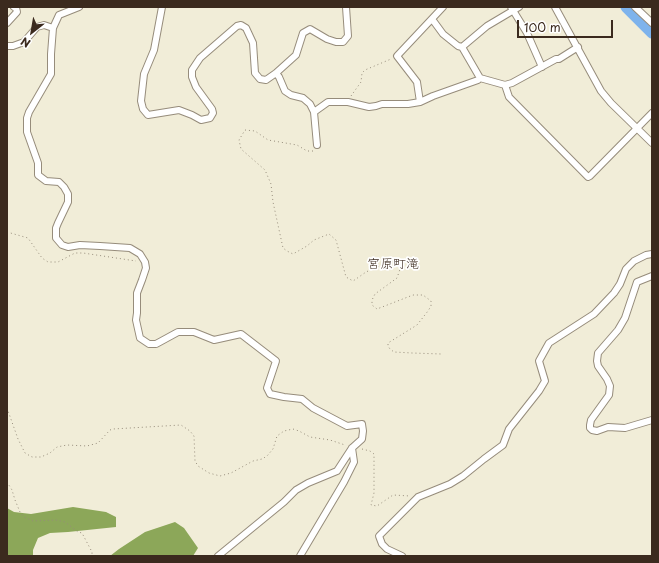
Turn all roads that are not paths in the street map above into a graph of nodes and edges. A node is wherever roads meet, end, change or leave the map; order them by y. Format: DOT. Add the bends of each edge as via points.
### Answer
graph roads {
  1 [pos="14,7"];
  2 [pos="79,7"];
  3 [pos="162,7"];
  4 [pos="346,7"];
  5 [pos="443,7"];
  6 [pos="555,7"];
  7 [pos="635,7"];
  8 [pos="515,8"];
  9 [pos="432,19"];
  10 [pos="7,23"];
  11 [pos="652,23"];
  12 [pos="52,28"];
  13 [pos="7,46"];
  14 [pos="462,47"];
  15 [pos="578,47"];
  16 [pos="542,67"];
  17 [pos="276,73"];
  18 [pos="480,78"];
  19 [pos="505,85"];
  20 [pos="420,102"];
  21 [pos="314,112"];
  22 [pos="652,113"];
  23 [pos="637,128"];
  24 [pos="652,143"];
  25 [pos="317,145"];
  26 [pos="652,254"];
  27 [pos="652,276"];
  28 [pos="652,420"];
  29 [pos="352,448"];
  30 [pos="218,556"];
  31 [pos="300,556"];
  32 [pos="402,556"];
  1 -- 10 [label="street" via="17,12"];
  2 -- 12 [label="street" via="59,15"];
  3 -- 17 [label="street" via="154,50 144,74 141,101 148,115 179,110 201,120 210,118 212,109 196,87 192,70 200,58 237,26 246,28 253,43 255,73 260,80 266,80"];
  4 -- 17 [label="street" via="348,36 343,42 326,39 310,30 304,33 296,55"];
  5 -- 9 [label="street"];
  6 -- 15 [label="street"];
  7 -- 11 [label="street"];
  8 -- 14 [label="street" via="487,26"];
  8 -- 16 [label="street"];
  9 -- 14 [label="street" via="443,34"];
  9 -- 20 [label="street" via="397,56 417,82"];
  12 -- 13 [label="street" via="44,25 37,27 24,42"];
  12 -- 29 [label="street" via="51,74 29,112 27,132 38,163 38,175 46,181 59,182 68,194 68,202 56,228 56,238 68,247 93,245 130,248 140,254 146,268 137,293 136,320 140,338 150,344 156,344 178,332 194,332 214,340 241,334 276,361 266,388 270,394 302,399 313,408 347,426 362,424 362,439"];
  14 -- 18 [label="street"];
  15 -- 16 [label="street"];
  15 -- 23 [label="street" via="601,91"];
  16 -- 19 [label="street"];
  17 -- 21 [label="street" via="285,91 303,98"];
  18 -- 19 [label="street"];
  18 -- 20 [label="street"];
  19 -- 23 [label="street" via="509,97 588,177"];
  20 -- 21 [label="street" via="369,107 348,102 328,102"];
  21 -- 25 [label="street"];
  22 -- 23 [label="street"];
  23 -- 24 [label="street"];
  26 -- 32 [label="street" via="634,261 626,269 614,293 594,314 548,343 539,361 545,380 509,429 503,445 450,484 418,497 379,536 387,549"];
  27 -- 28 [label="street" via="637,282 625,318 598,353 598,366 610,386 609,395 591,420 590,428 597,431 608,426 625,428"];
  29 -- 30 [label="street" via="338,471 296,490"];
  29 -- 31 [label="street" via="354,462"];
}
